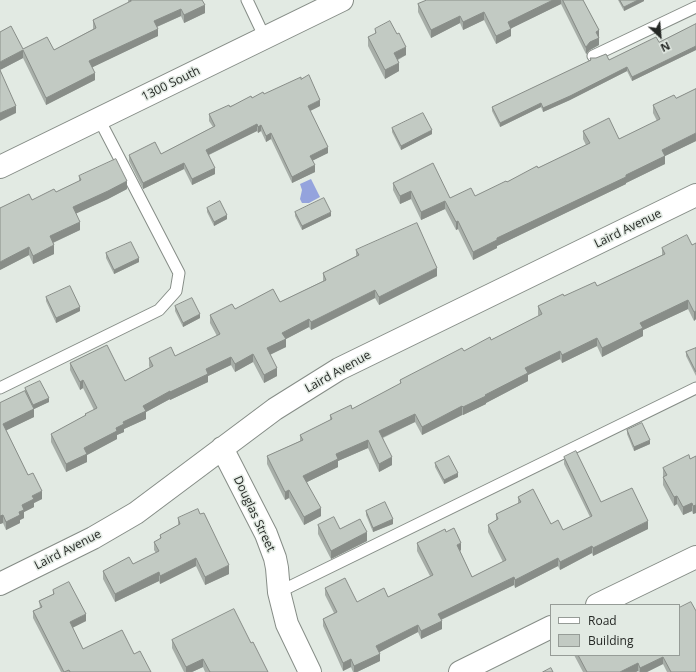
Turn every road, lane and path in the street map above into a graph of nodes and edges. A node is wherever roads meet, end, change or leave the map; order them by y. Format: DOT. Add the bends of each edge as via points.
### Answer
graph roads {
  1 [pos="247,0"];
  2 [pos="342,0"];
  3 [pos="696,7"];
  4 [pos="265,38"];
  5 [pos="593,56"];
  6 [pos="99,119"];
  7 [pos="0,167"];
  8 [pos="696,195"];
  9 [pos="0,388"];
  10 [pos="696,388"];
  11 [pos="222,448"];
  12 [pos="696,557"];
  13 [pos="0,584"];
  14 [pos="279,592"];
  15 [pos="599,604"];
  16 [pos="550,628"];
  17 [pos="310,672"];
  18 [pos="460,672"];
  1 -- 4 [label="lane"];
  2 -- 4 [label="street, 1300 South"];
  3 -- 5 [label="lane"];
  4 -- 6 [label="street, 1300 South"];
  6 -- 7 [label="street, 1300 South"];
  6 -- 9 [label="lane" via="179,273 176,291 159,310"];
  8 -- 11 [label="street, Laird Avenue" via="339,370 275,409"];
  10 -- 14 [label="lane"];
  11 -- 13 [label="street, Laird Avenue" via="152,502 119,523"];
  11 -- 14 [label="street, Douglas Street" via="271,546 277,568"];
  12 -- 15 [label="street"];
  14 -- 17 [label="street, Douglas Street" via="287,624"];
  16 -- 18 [label="street"];
}
